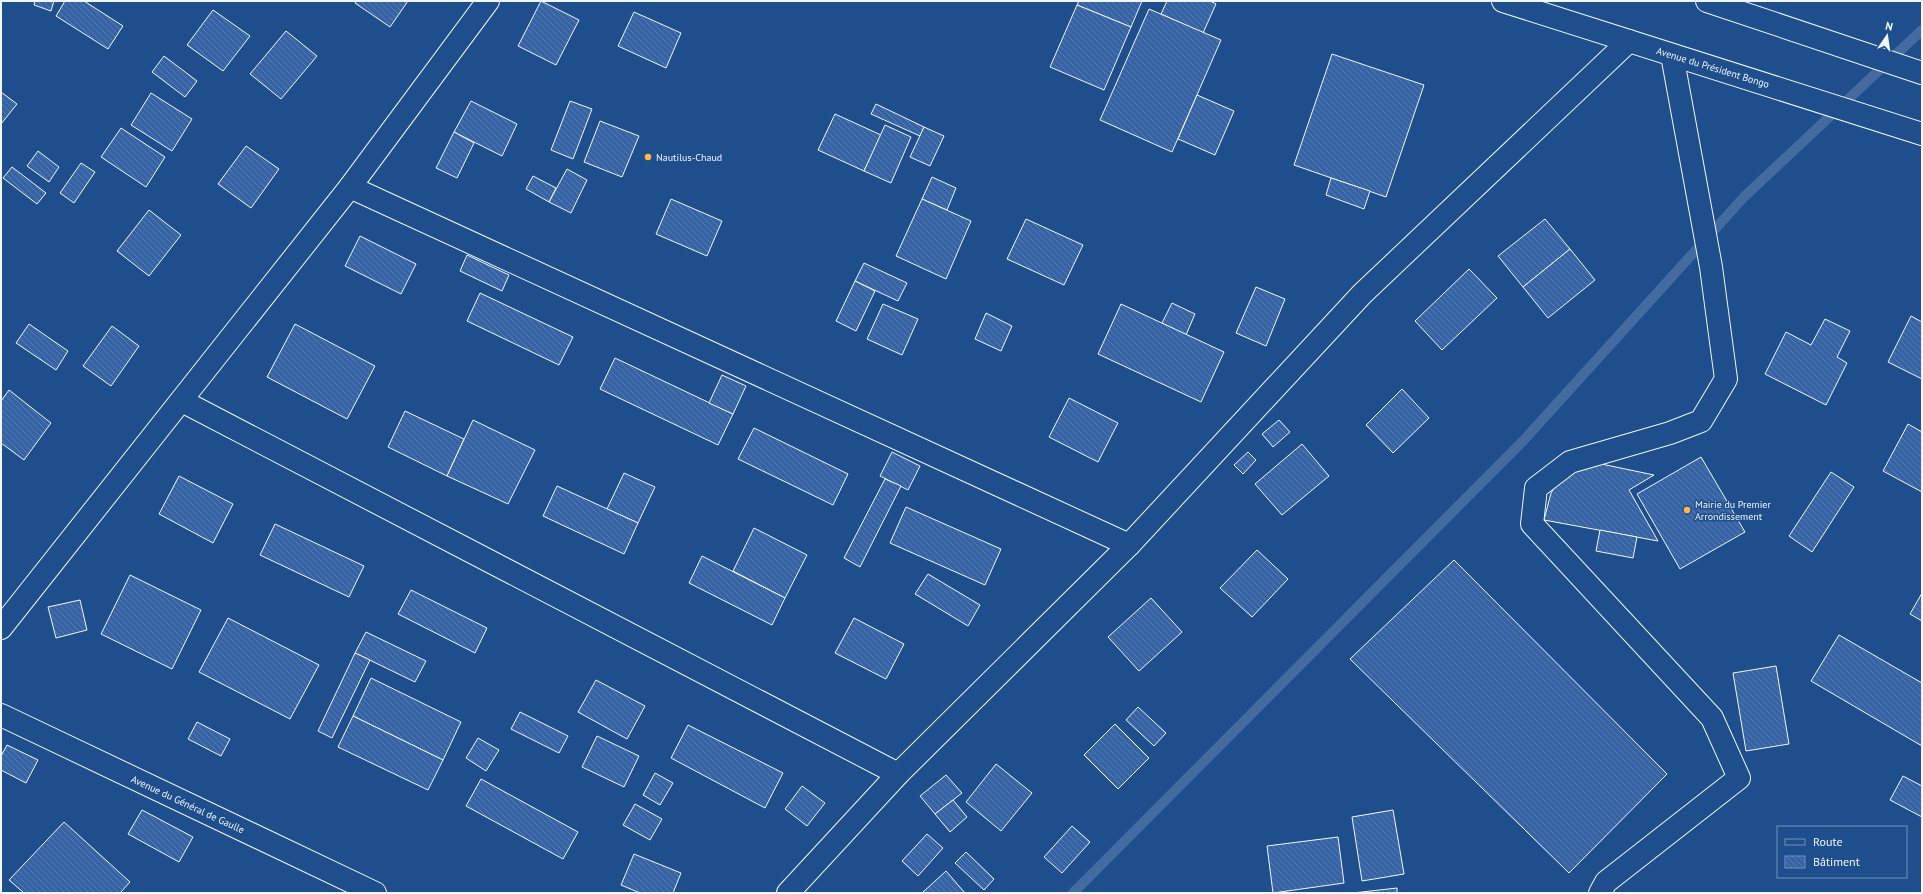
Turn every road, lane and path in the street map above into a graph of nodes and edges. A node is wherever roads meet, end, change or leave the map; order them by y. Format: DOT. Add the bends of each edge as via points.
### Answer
graph roads {
  1 [pos="488,1"];
  2 [pos="1503,1"];
  3 [pos="1707,1"];
  4 [pos="1629,41"];
  5 [pos="1672,55"];
  6 [pos="1920,72"];
  7 [pos="1922,134"];
  8 [pos="350,187"];
  9 [pos="182,401"];
  10 [pos="1129,545"];
  11 [pos="1,628"];
  12 [pos="1,715"];
  13 [pos="898,774"];
  14 [pos="375,893"];
  15 [pos="788,893"];
  16 [pos="1600,893"];
  1 -- 8 [label="street"];
  2 -- 4 [label="street, Avenue du Président Bongo"];
  3 -- 6 [label="street"];
  4 -- 5 [label="street, Avenue du Président Bongo"];
  4 -- 10 [label="street" via="1362,294"];
  5 -- 7 [label="street, Avenue du Président Bongo"];
  5 -- 16 [label="street" via="1711,267 1726,379 1701,421 1670,433 1570,462 1536,488 1532,524 1712,718 1739,778 1606,882"];
  8 -- 9 [label="street"];
  8 -- 10 [label="street"];
  9 -- 11 [label="street"];
  9 -- 13 [label="street"];
  10 -- 13 [label="street"];
  12 -- 14 [label="street, Avenue du Général de Gaulle"];
  13 -- 15 [label="street"];
}
